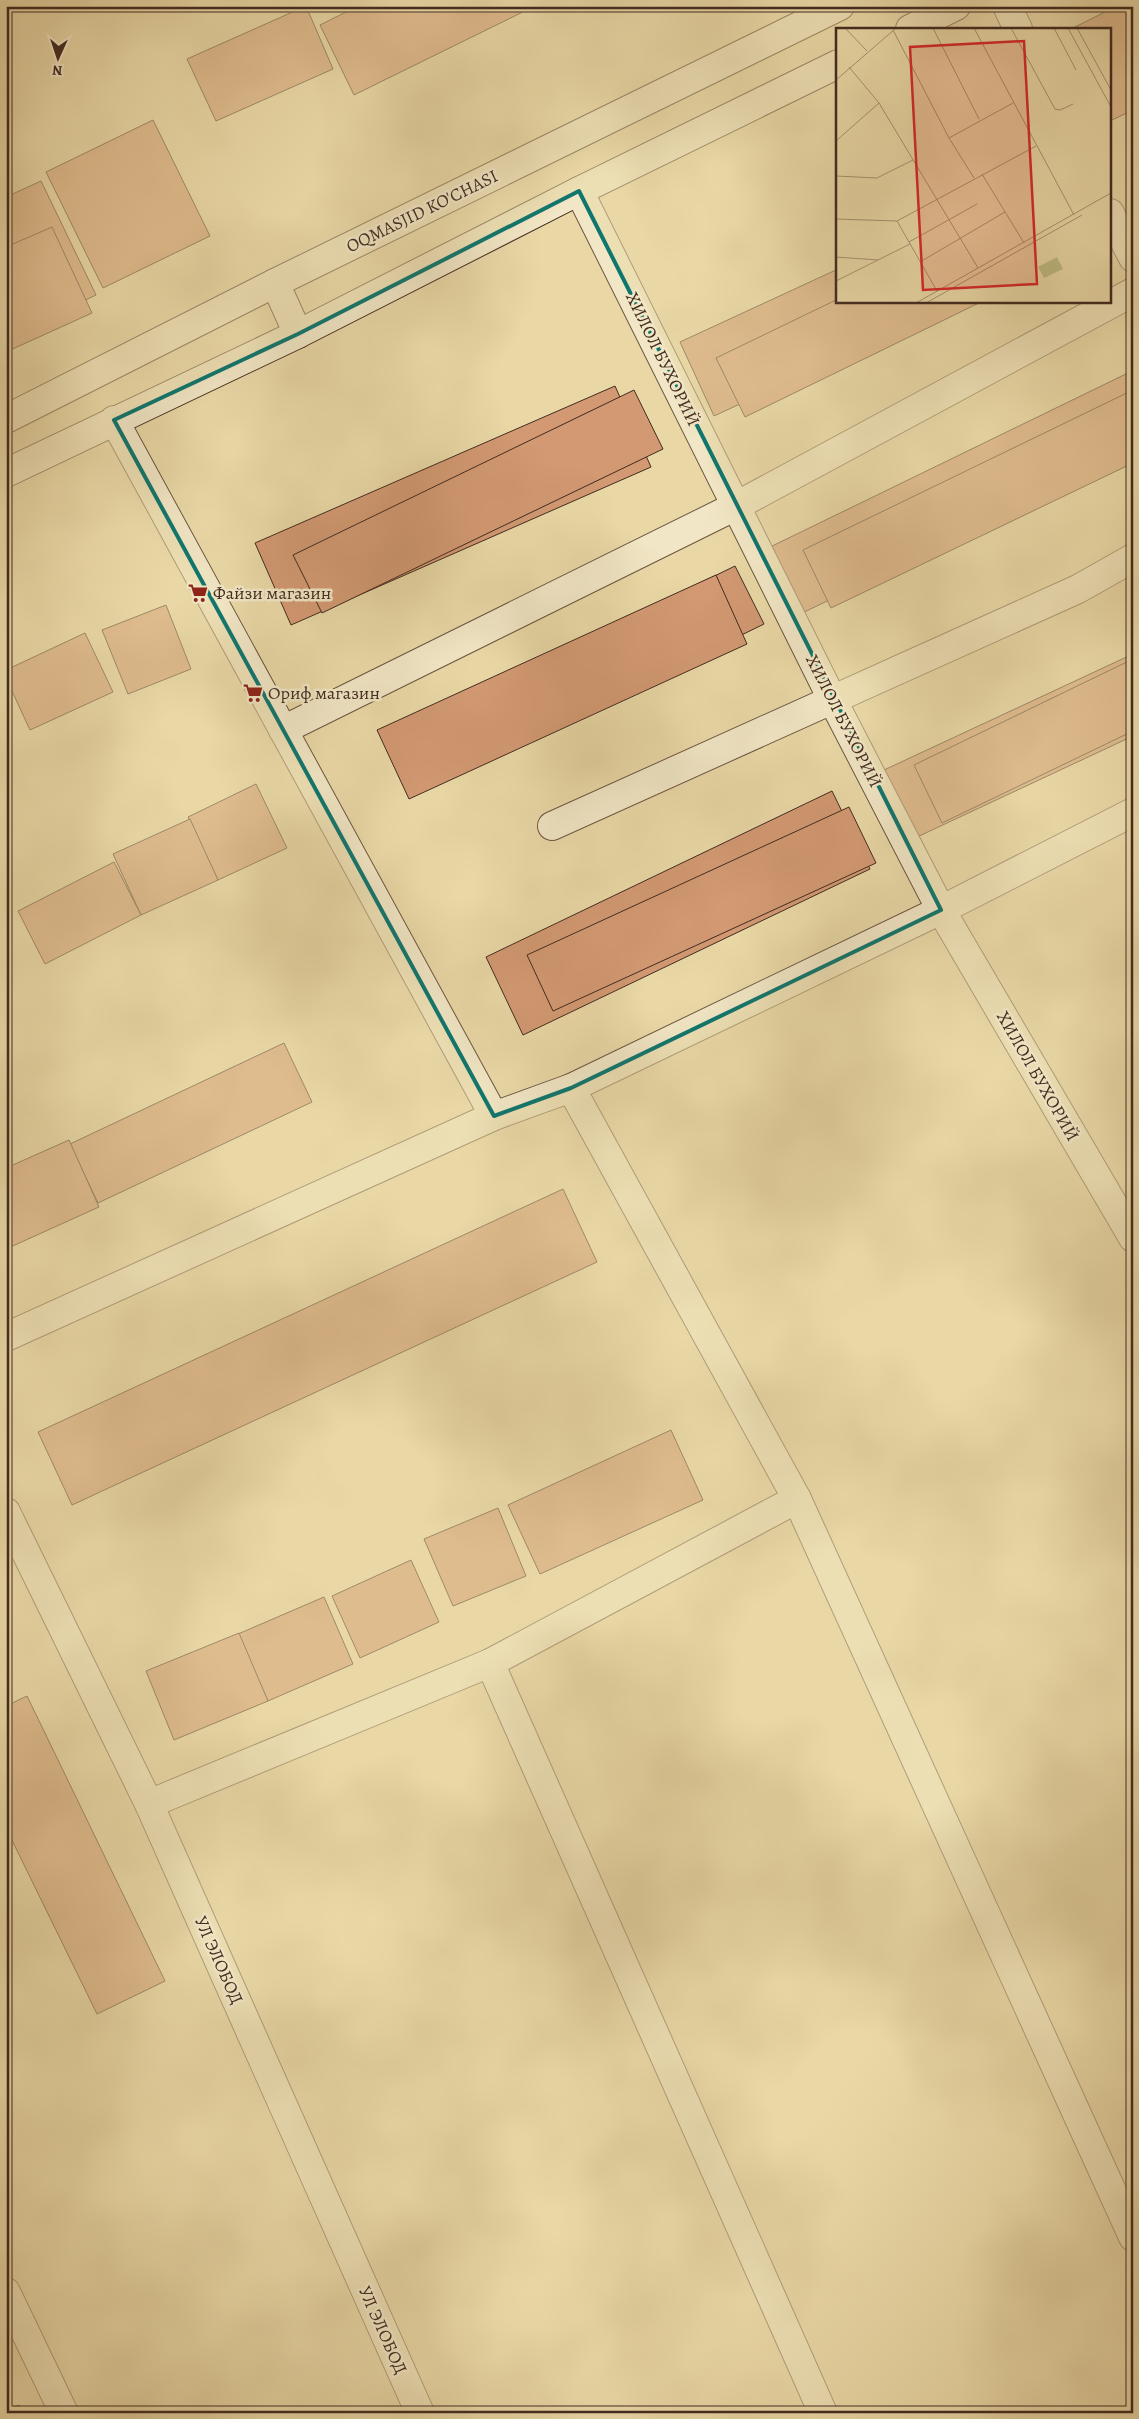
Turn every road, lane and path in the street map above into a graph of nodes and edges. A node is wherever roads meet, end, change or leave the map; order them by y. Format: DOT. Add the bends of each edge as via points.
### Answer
graph roads {
  1 [pos="840,6"];
  2 [pos="956,6"];
  3 [pos="1007,6"];
  4 [pos="912,28"];
  5 [pos="1018,28"];
  6 [pos="836,65"];
  7 [pos="579,191"];
  8 [pos="1112,217"];
  9 [pos="1133,258"];
  10 [pos="276,283"];
  11 [pos="1133,292"];
  12 [pos="298,334"];
  13 [pos="6,419"];
  14 [pos="114,420"];
  15 [pos="6,473"];
  16 [pos="736,506"];
  17 [pos="1133,558"];
  18 [pos="832,699"];
  19 [pos="283,730"];
  20 [pos="1133,812"];
  21 [pos="552,826"];
  22 [pos="941,910"];
  23 [pos="571,1088"];
  24 [pos="494,1116"];
  25 [pos="1133,1238"];
  26 [pos="6,1337"];
  27 [pos="797,1499"];
  28 [pos="6,1512"];
  29 [pos="490,1663"];
  30 [pos="149,1804"];
  31 [pos="1133,2237"];
  32 [pos="6,2292"];
  33 [pos="64,2413"];
  34 [pos="420,2413"];
  35 [pos="823,2413"];
  1 -- 10 [label="street, OQMASJID KO'CHASI"];
  2 -- 4 [label="street"];
  3 -- 5 [label="street"];
  6 -- 7 [label="street"];
  7 -- 12 [label="street"];
  7 -- 16 [label="street, ХИЛОЛ БУХОРИЙ"];
  8 -- 9 [label="street"];
  10 -- 12 [label="street"];
  10 -- 13 [label="street, OQMASJID KO'CHASI"];
  11 -- 16 [label="street"];
  12 -- 14 [label="street"];
  14 -- 15 [label="street"];
  14 -- 19 [label="street"];
  16 -- 18 [label="street, ХИЛОЛ БУХОРИЙ"];
  16 -- 19 [label="street"];
  17 -- 18 [label="street" via="1078,589"];
  18 -- 21 [label="street"];
  18 -- 22 [label="street, ХИЛОЛ БУХОРИЙ"];
  19 -- 24 [label="street"];
  20 -- 22 [label="street"];
  22 -- 23 [label="street"];
  22 -- 25 [label="street, ХИЛОЛ БУХОРИЙ"];
  23 -- 24 [label="street"];
  23 -- 27 [label="street"];
  24 -- 26 [label="street"];
  27 -- 29 [label="street"];
  27 -- 31 [label="street"];
  28 -- 30 [label="street, УЛ ЭЛОБОД"];
  29 -- 30 [label="street"];
  29 -- 35 [label="street"];
  30 -- 34 [label="street, УЛ ЭЛОБОД"];
  32 -- 33 [label="street"];
}
